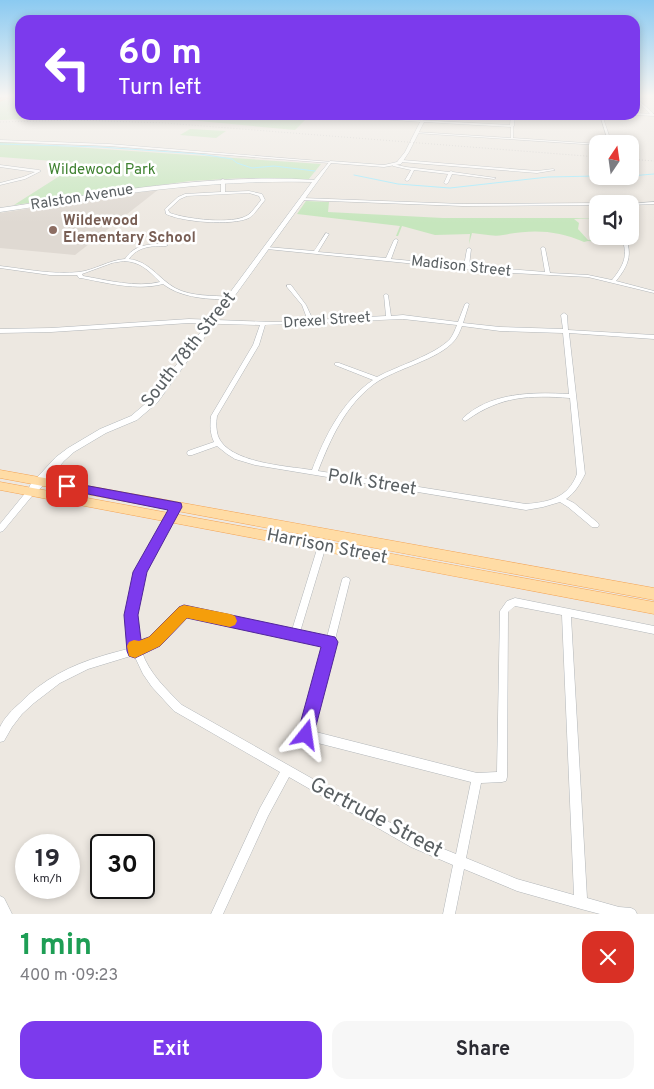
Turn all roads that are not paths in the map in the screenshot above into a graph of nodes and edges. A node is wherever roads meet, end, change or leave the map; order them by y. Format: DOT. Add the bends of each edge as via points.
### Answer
graph roads {
  1 [pos="414,138"];
  2 [pos="490,138"];
  3 [pos="512,139"];
  4 [pos="0,141"];
  5 [pos="589,143"];
  6 [pos="402,161"];
  7 [pos="330,162"];
  8 [pos="394,165"];
  9 [pos="0,166"];
  10 [pos="414,169"];
  11 [pos="553,170"];
  12 [pos="451,172"];
  13 [pos="494,178"];
  14 [pos="223,180"];
  15 [pos="407,180"];
  16 [pos="314,181"];
  17 [pos="446,183"];
  18 [pos="0,184"];
  19 [pos="223,192"];
  20 [pos="302,199"];
  21 [pos="654,203"];
  22 [pos="639,204"];
  23 [pos="589,206"];
  24 [pos="0,210"];
  25 [pos="327,234"];
  26 [pos="396,240"];
  27 [pos="166,245"];
  28 [pos="626,245"];
  29 [pos="267,248"];
  30 [pos="542,248"];
  31 [pos="469,249"];
  32 [pos="315,253"];
  33 [pos="126,260"];
  34 [pos="388,260"];
  35 [pos="0,267"];
  36 [pos="466,268"];
  37 [pos="79,273"];
  38 [pos="548,274"];
  39 [pos="614,281"];
  40 [pos="164,282"];
  41 [pos="289,286"];
  42 [pos="654,292"];
  43 [pos="386,295"];
  44 [pos="230,298"];
  45 [pos="467,304"];
  46 [pos="564,315"];
  47 [pos="389,317"];
  48 [pos="213,321"];
  49 [pos="310,322"];
  50 [pos="460,323"];
  51 [pos="263,324"];
  52 [pos="0,331"];
  53 [pos="565,331"];
  54 [pos="654,337"];
  55 [pos="337,364"];
  56 [pos="377,379"];
  57 [pos="572,396"];
  58 [pos="465,419"];
  59 [pos="218,443"];
  60 [pos="190,454"];
  61 [pos="314,473"];
  62 [pos="0,474"];
  63 [pos="0,486"];
  64 [pos="35,487"];
  65 [pos="560,499"];
  66 [pos="173,512"];
  67 [pos="595,525"];
  68 [pos="0,529"];
  69 [pos="322,546"];
  70 [pos="346,580"];
  71 [pos="654,594"];
  72 [pos="654,608"];
  73 [pos="566,613"];
  74 [pos="654,630"];
  75 [pos="295,634"];
  76 [pos="330,642"];
  77 [pos="135,651"];
  78 [pos="0,737"];
  79 [pos="287,771"];
  80 [pos="477,778"];
  81 [pos="460,862"];
  82 [pos="0,902"];
  83 [pos="581,903"];
  84 [pos="6,914"];
  85 [pos="217,914"];
  86 [pos="450,914"];
  87 [pos="632,914"];
  1 -- 6 [label="street"];
  2 -- 3 [label="street"];
  3 -- 5 [label="street"];
  4 -- 7 [label="street" via="109,145"];
  6 -- 8 [label="street"];
  6 -- 11 [label="street" via="537,172"];
  7 -- 8 [label="street"];
  7 -- 16 [label="street, South 78th Street"];
  8 -- 10 [label="street"];
  9 -- 18 [label="street" via="39,171"];
  10 -- 12 [label="street"];
  10 -- 15 [label="street"];
  12 -- 13 [label="street"];
  12 -- 17 [label="street"];
  14 -- 16 [label="street, Ralston Avenue"];
  14 -- 19 [label="street"];
  14 -- 24 [label="street, Ralston Avenue"];
  16 -- 20 [label="street, South 78th Street"];
  19 -- 19 [label="street" via="256,193 263,198 249,216 238,220 177,217 166,212 182,197"];
  20 -- 23 [label="street"];
  20 -- 29 [label="street, South 78th Street"];
  21 -- 22 [label="street"];
  25 -- 32 [label="street"];
  26 -- 34 [label="street"];
  27 -- 33 [label="street" via="136,249"];
  28 -- 39 [label="street" via="625,267"];
  29 -- 32 [label="street, Madison Street"];
  29 -- 44 [label="street, South 78th Street"];
  30 -- 38 [label="street"];
  31 -- 36 [label="street"];
  32 -- 34 [label="street, Madison Street"];
  33 -- 37 [label="street" via="108,262"];
  33 -- 40 [label="street" via="143,263"];
  34 -- 36 [label="street, Madison Street"];
  35 -- 37 [label="street"];
  36 -- 38 [label="street, Madison Street"];
  37 -- 40 [label="street" via="81,277 148,285"];
  38 -- 39 [label="street, Madison Street"];
  39 -- 42 [label="street, Madison Street"];
  40 -- 44 [label="street" via="174,290"];
  41 -- 49 [label="street" via="304,305"];
  43 -- 47 [label="street"];
  44 -- 48 [label="street, South 78th Street"];
  45 -- 50 [label="street"];
  46 -- 53 [label="street"];
  47 -- 49 [label="street, Drexel Street"];
  47 -- 50 [label="street, Drexel Street"];
  48 -- 51 [label="street, Drexel Street"];
  48 -- 52 [label="street, Drexel Street"];
  48 -- 64 [label="street, South 78th Street" via="154,401 134,418 71,450"];
  49 -- 51 [label="street, Drexel Street"];
  50 -- 53 [label="street, Drexel Street"];
  50 -- 56 [label="street" via="454,338 445,346"];
  51 -- 59 [label="street" via="256,345 214,416 213,433"];
  53 -- 54 [label="street, Drexel Street"];
  53 -- 57 [label="street"];
  55 -- 56 [label="street"];
  56 -- 61 [label="street" via="340,415"];
  57 -- 58 [label="street" via="537,394 508,397 484,405"];
  57 -- 65 [label="street" via="581,474 575,489"];
  59 -- 60 [label="street"];
  59 -- 61 [label="street, Polk Street" via="243,460"];
  61 -- 65 [label="street, Polk Street" via="514,506 538,506"];
  62 -- 64 [label="main road, Harrison Street"];
  63 -- 64 [label="main road, Harrison Street"];
  64 -- 66 [label="main road, Harrison Street"];
  64 -- 68 [label="street, South 78th Street"];
  65 -- 67 [label="street"];
  66 -- 69 [label="main road, Harrison Street"];
  66 -- 71 [label="main road, Harrison Street"];
  66 -- 77 [label="street, Gertrude Street" via="140,572 131,615"];
  69 -- 72 [label="main road, Harrison Street"];
  69 -- 75 [label="street"];
  70 -- 76 [label="street"];
  73 -- 74 [label="street"];
  73 -- 80 [label="street" via="515,602 504,611 502,777"];
  73 -- 83 [label="street"];
  75 -- 76 [label="street"];
  75 -- 77 [label="street" via="184,612 155,641"];
  76 -- 80 [label="street" via="306,735"];
  77 -- 78 [label="street" via="60,676 33,696 9,721"];
  77 -- 79 [label="street, Gertrude Street" via="157,688 178,708"];
  79 -- 81 [label="street, Gertrude Street" via="415,843"];
  79 -- 85 [label="street" via="264,812"];
  80 -- 81 [label="street"];
  81 -- 83 [label="street, Gertrude Street" via="517,885"];
  81 -- 86 [label="street"];
  82 -- 84 [label="street"];
  83 -- 87 [label="street, Gertrude Street"];
}
